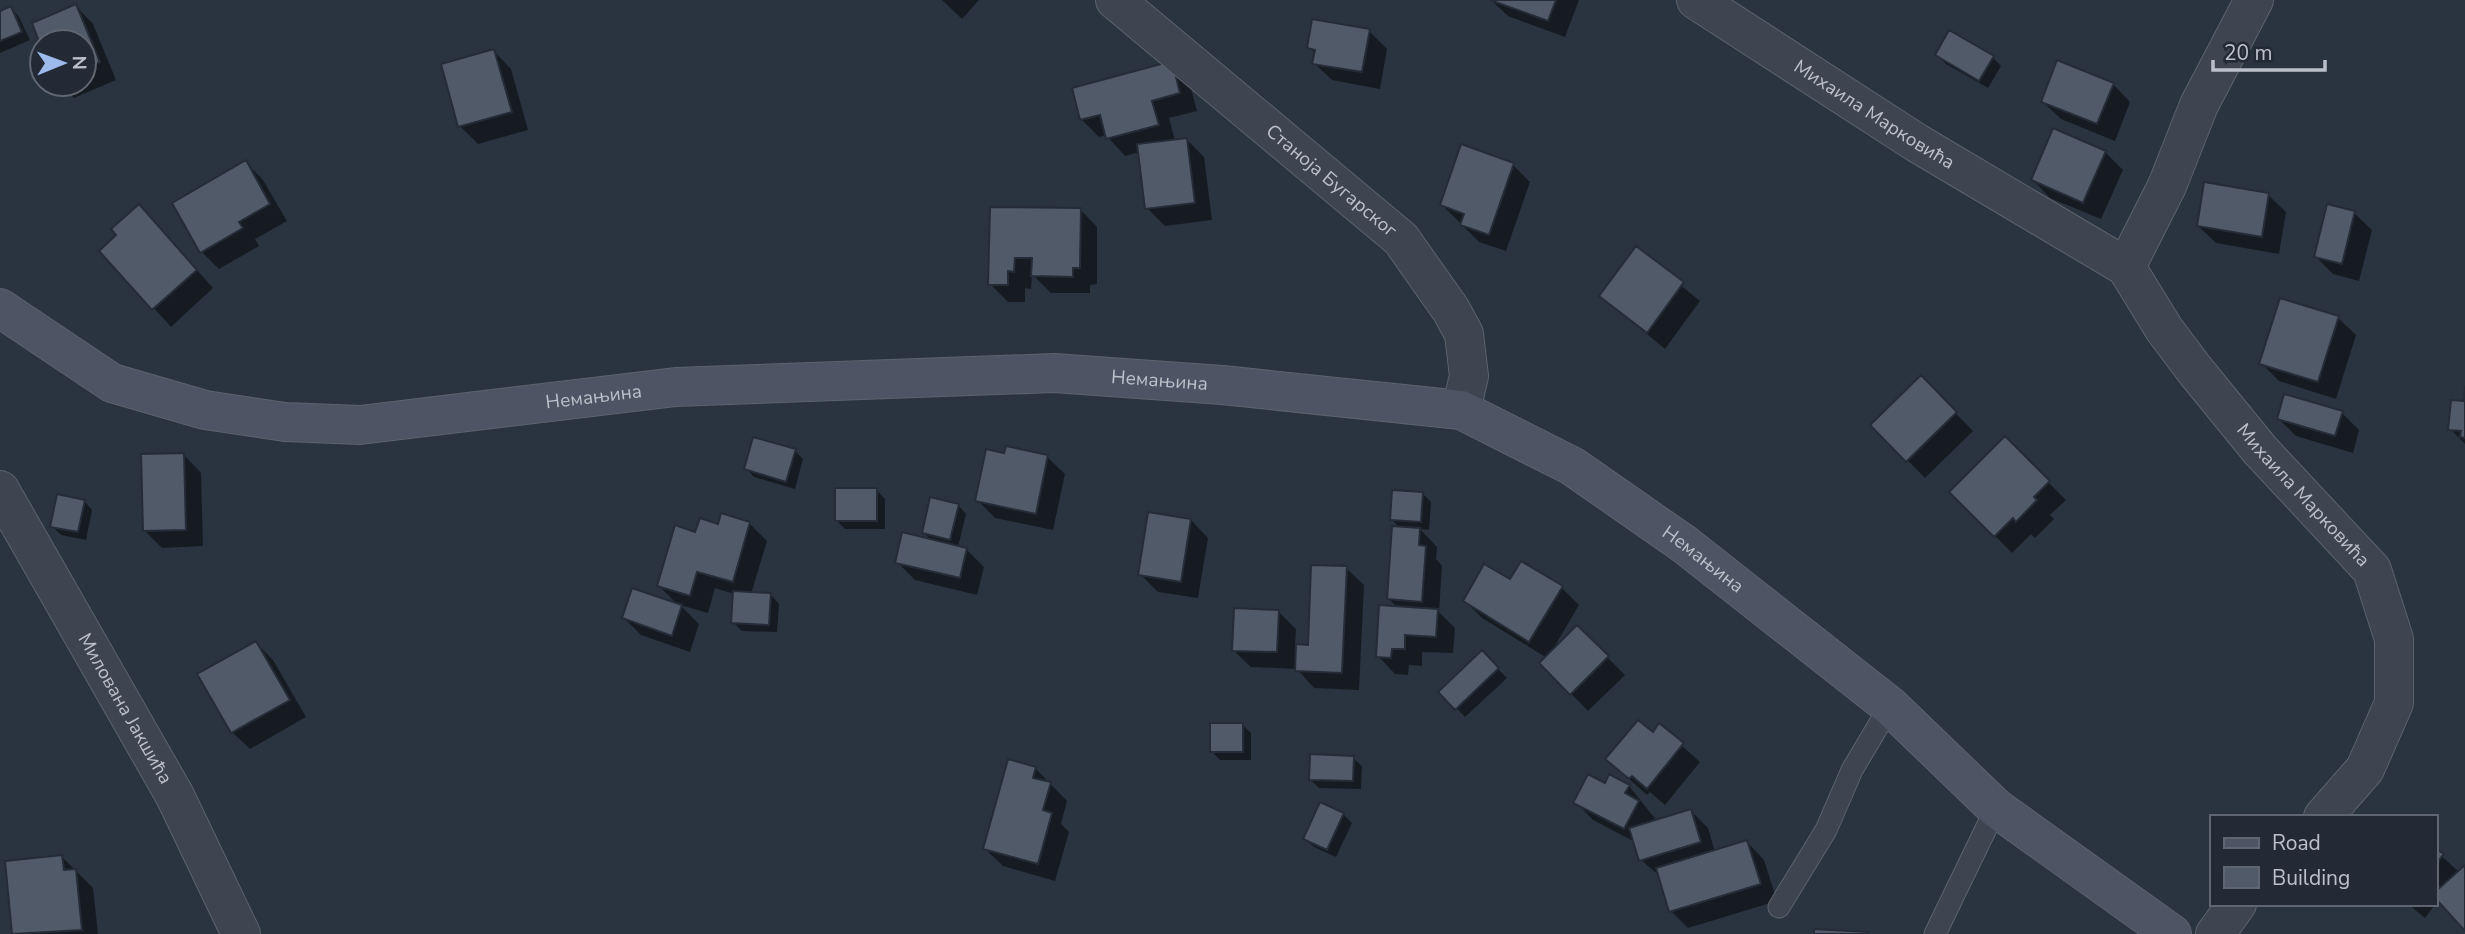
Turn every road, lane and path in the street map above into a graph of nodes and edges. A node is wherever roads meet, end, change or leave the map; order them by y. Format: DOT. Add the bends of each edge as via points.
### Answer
graph roads {
  1 [pos="1115,0"];
  2 [pos="1696,0"];
  3 [pos="2254,0"];
  4 [pos="2126,267"];
  5 [pos="0,308"];
  6 [pos="1461,410"];
  7 [pos="0,490"];
  8 [pos="1889,706"];
  9 [pos="1996,808"];
  10 [pos="2325,815"];
  11 [pos="2236,906"];
  12 [pos="1779,907"];
  13 [pos="241,934"];
  14 [pos="1936,934"];
  15 [pos="2172,934"];
  16 [pos="2215,934"];
  1 -- 6 [label="street, Станоја Бугарског" via="1401,239 1464,334 1469,376"];
  2 -- 4 [label="street, Михаила Марковића" via="1917,143"];
  3 -- 4 [label="street" via="2199,105 2167,186"];
  4 -- 10 [label="street, Михаила Марковића" via="2202,380 2372,570 2395,639 2394,704 2365,769"];
  5 -- 6 [label="street, Немањина" via="112,383 205,410 285,422 360,425 676,387 1054,373"];
  6 -- 8 [label="street, Немањина" via="1572,466 1684,544"];
  7 -- 13 [label="street, Милована Јакшића" via="175,796"];
  8 -- 9 [label="street, Немањина"];
  8 -- 12 [label="lane" via="1852,770 1826,830"];
  9 -- 14 [label="lane"];
  9 -- 15 [label="street, Немањина"];
  11 -- 16 [label="street"];
}
